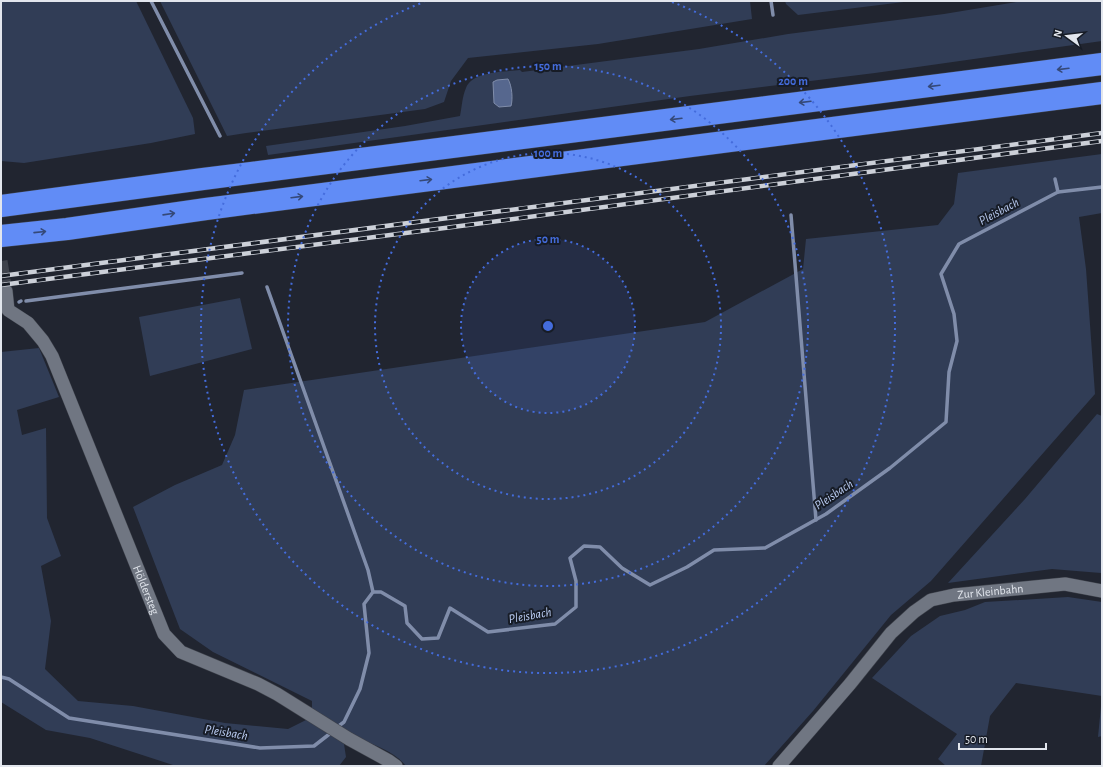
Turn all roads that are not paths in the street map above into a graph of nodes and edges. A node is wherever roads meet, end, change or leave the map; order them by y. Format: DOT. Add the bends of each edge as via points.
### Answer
graph roads {
  1 [pos="1102,64"];
  2 [pos="1102,94"];
  3 [pos="1,206"];
  4 [pos="1,236"];
  5 [pos="6,291"];
  6 [pos="1102,590"];
  7 [pos="396,766"];
  8 [pos="780,766"];
  1 -- 3 [label="highway, one-way"];
  4 -- 2 [label="highway, one-way"];
  5 -- 7 [label="street, Höldersteg" via="8,310 28,323 52,356 164,634 181,652 258,684"];
  6 -- 8 [label="street, Zur Kleinbahn" via="1065,584 954,595 931,600 891,633"];
}
